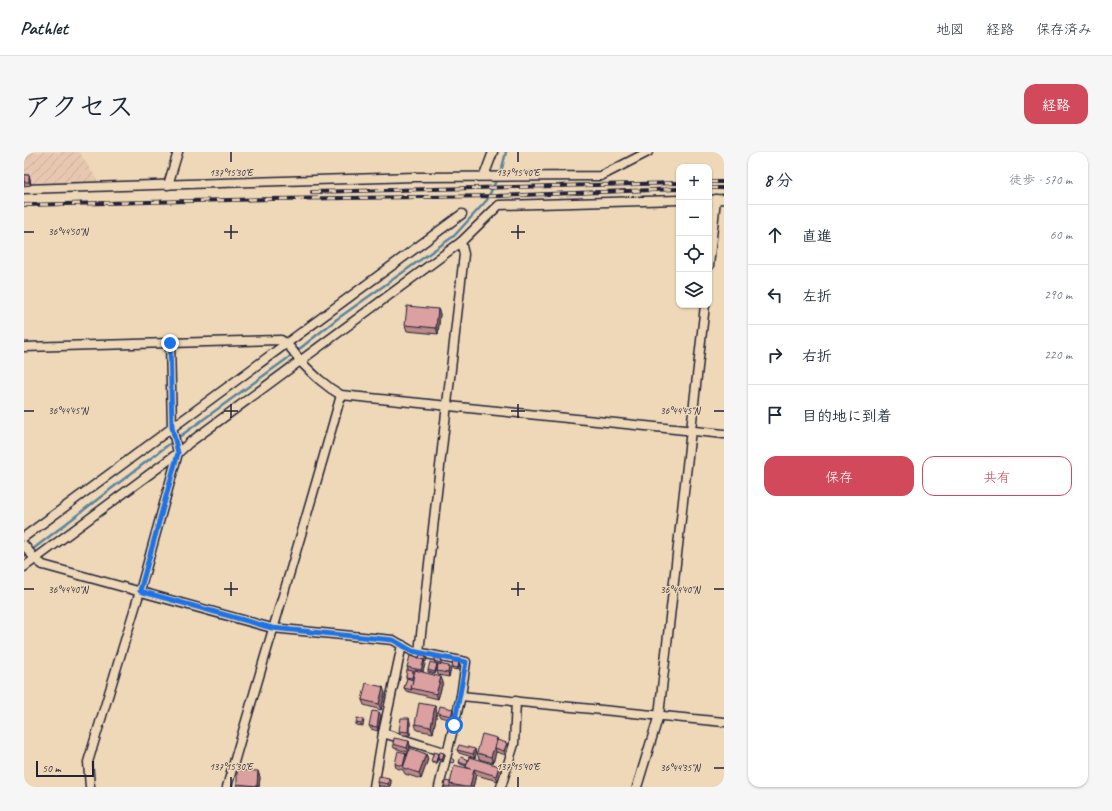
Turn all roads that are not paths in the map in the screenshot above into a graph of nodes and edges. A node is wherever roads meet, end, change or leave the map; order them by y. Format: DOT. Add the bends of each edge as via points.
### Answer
graph roads {
  1 [pos="178,152"];
  2 [pos="493,152"];
  3 [pos="628,152"];
  4 [pos="648,152"];
  5 [pos="630,161"];
  6 [pos="484,176"];
  7 [pos="168,185"];
  8 [pos="24,189"];
  9 [pos="716,199"];
  10 [pos="676,200"];
  11 [pos="462,214"];
  12 [pos="712,237"];
  13 [pos="461,242"];
  14 [pos="705,308"];
  15 [pos="170,343"];
  16 [pos="287,343"];
  17 [pos="24,347"];
  18 [pos="301,361"];
  19 [pos="341,395"];
  20 [pos="447,405"];
  21 [pos="172,427"];
  22 [pos="692,431"];
  23 [pos="724,434"];
  24 [pos="178,453"];
  25 [pos="24,537"];
  26 [pos="24,545"];
  27 [pos="35,559"];
  28 [pos="24,567"];
  29 [pos="140,591"];
  30 [pos="272,628"];
  31 [pos="402,645"];
  32 [pos="419,652"];
  33 [pos="461,696"];
  34 [pos="516,701"];
  35 [pos="659,715"];
  36 [pos="724,722"];
  37 [pos="383,733"];
  38 [pos="447,753"];
  39 [pos="90,787"];
  40 [pos="227,787"];
  41 [pos="374,787"];
  42 [pos="439,787"];
  43 [pos="501,787"];
  44 [pos="637,787"];
  1 -- 7 [label="street"];
  2 -- 6 [label="street"];
  3 -- 5 [label="street"];
  4 -- 5 [label="street"];
  5 -- 6 [label="street" via="601,176"];
  6 -- 7 [label="street"];
  7 -- 8 [label="street"];
  9 -- 12 [label="street"];
  10 -- 13 [label="street" via="500,205"];
  11 -- 16 [label="street"];
  13 -- 18 [label="street"];
  13 -- 20 [label="street" via="464,254"];
  14 -- 22 [label="street"];
  15 -- 16 [label="street" via="281,340"];
  15 -- 17 [label="street"];
  15 -- 21 [label="street"];
  16 -- 18 [label="street"];
  16 -- 21 [label="street"];
  18 -- 19 [label="street" via="325,386"];
  18 -- 24 [label="street"];
  19 -- 20 [label="street"];
  19 -- 30 [label="street"];
  20 -- 22 [label="street"];
  20 -- 32 [label="street"];
  21 -- 24 [label="street"];
  21 -- 25 [label="street"];
  22 -- 23 [label="street"];
  22 -- 35 [label="street"];
  24 -- 27 [label="street"];
  24 -- 29 [label="street"];
  26 -- 27 [label="street"];
  27 -- 28 [label="street"];
  27 -- 29 [label="street" via="43,565"];
  29 -- 30 [label="street"];
  29 -- 39 [label="street" via="88,762"];
  30 -- 31 [label="street" via="393,640"];
  30 -- 40 [label="street"];
  31 -- 32 [label="street"];
  31 -- 37 [label="street"];
  32 -- 33 [label="street" via="466,662"];
  33 -- 34 [label="street"];
  33 -- 38 [label="street"];
  34 -- 35 [label="street"];
  34 -- 43 [label="street" via="514,744"];
  35 -- 36 [label="street"];
  35 -- 44 [label="street"];
  37 -- 38 [label="street"];
  37 -- 41 [label="street"];
  38 -- 42 [label="street"];
}
